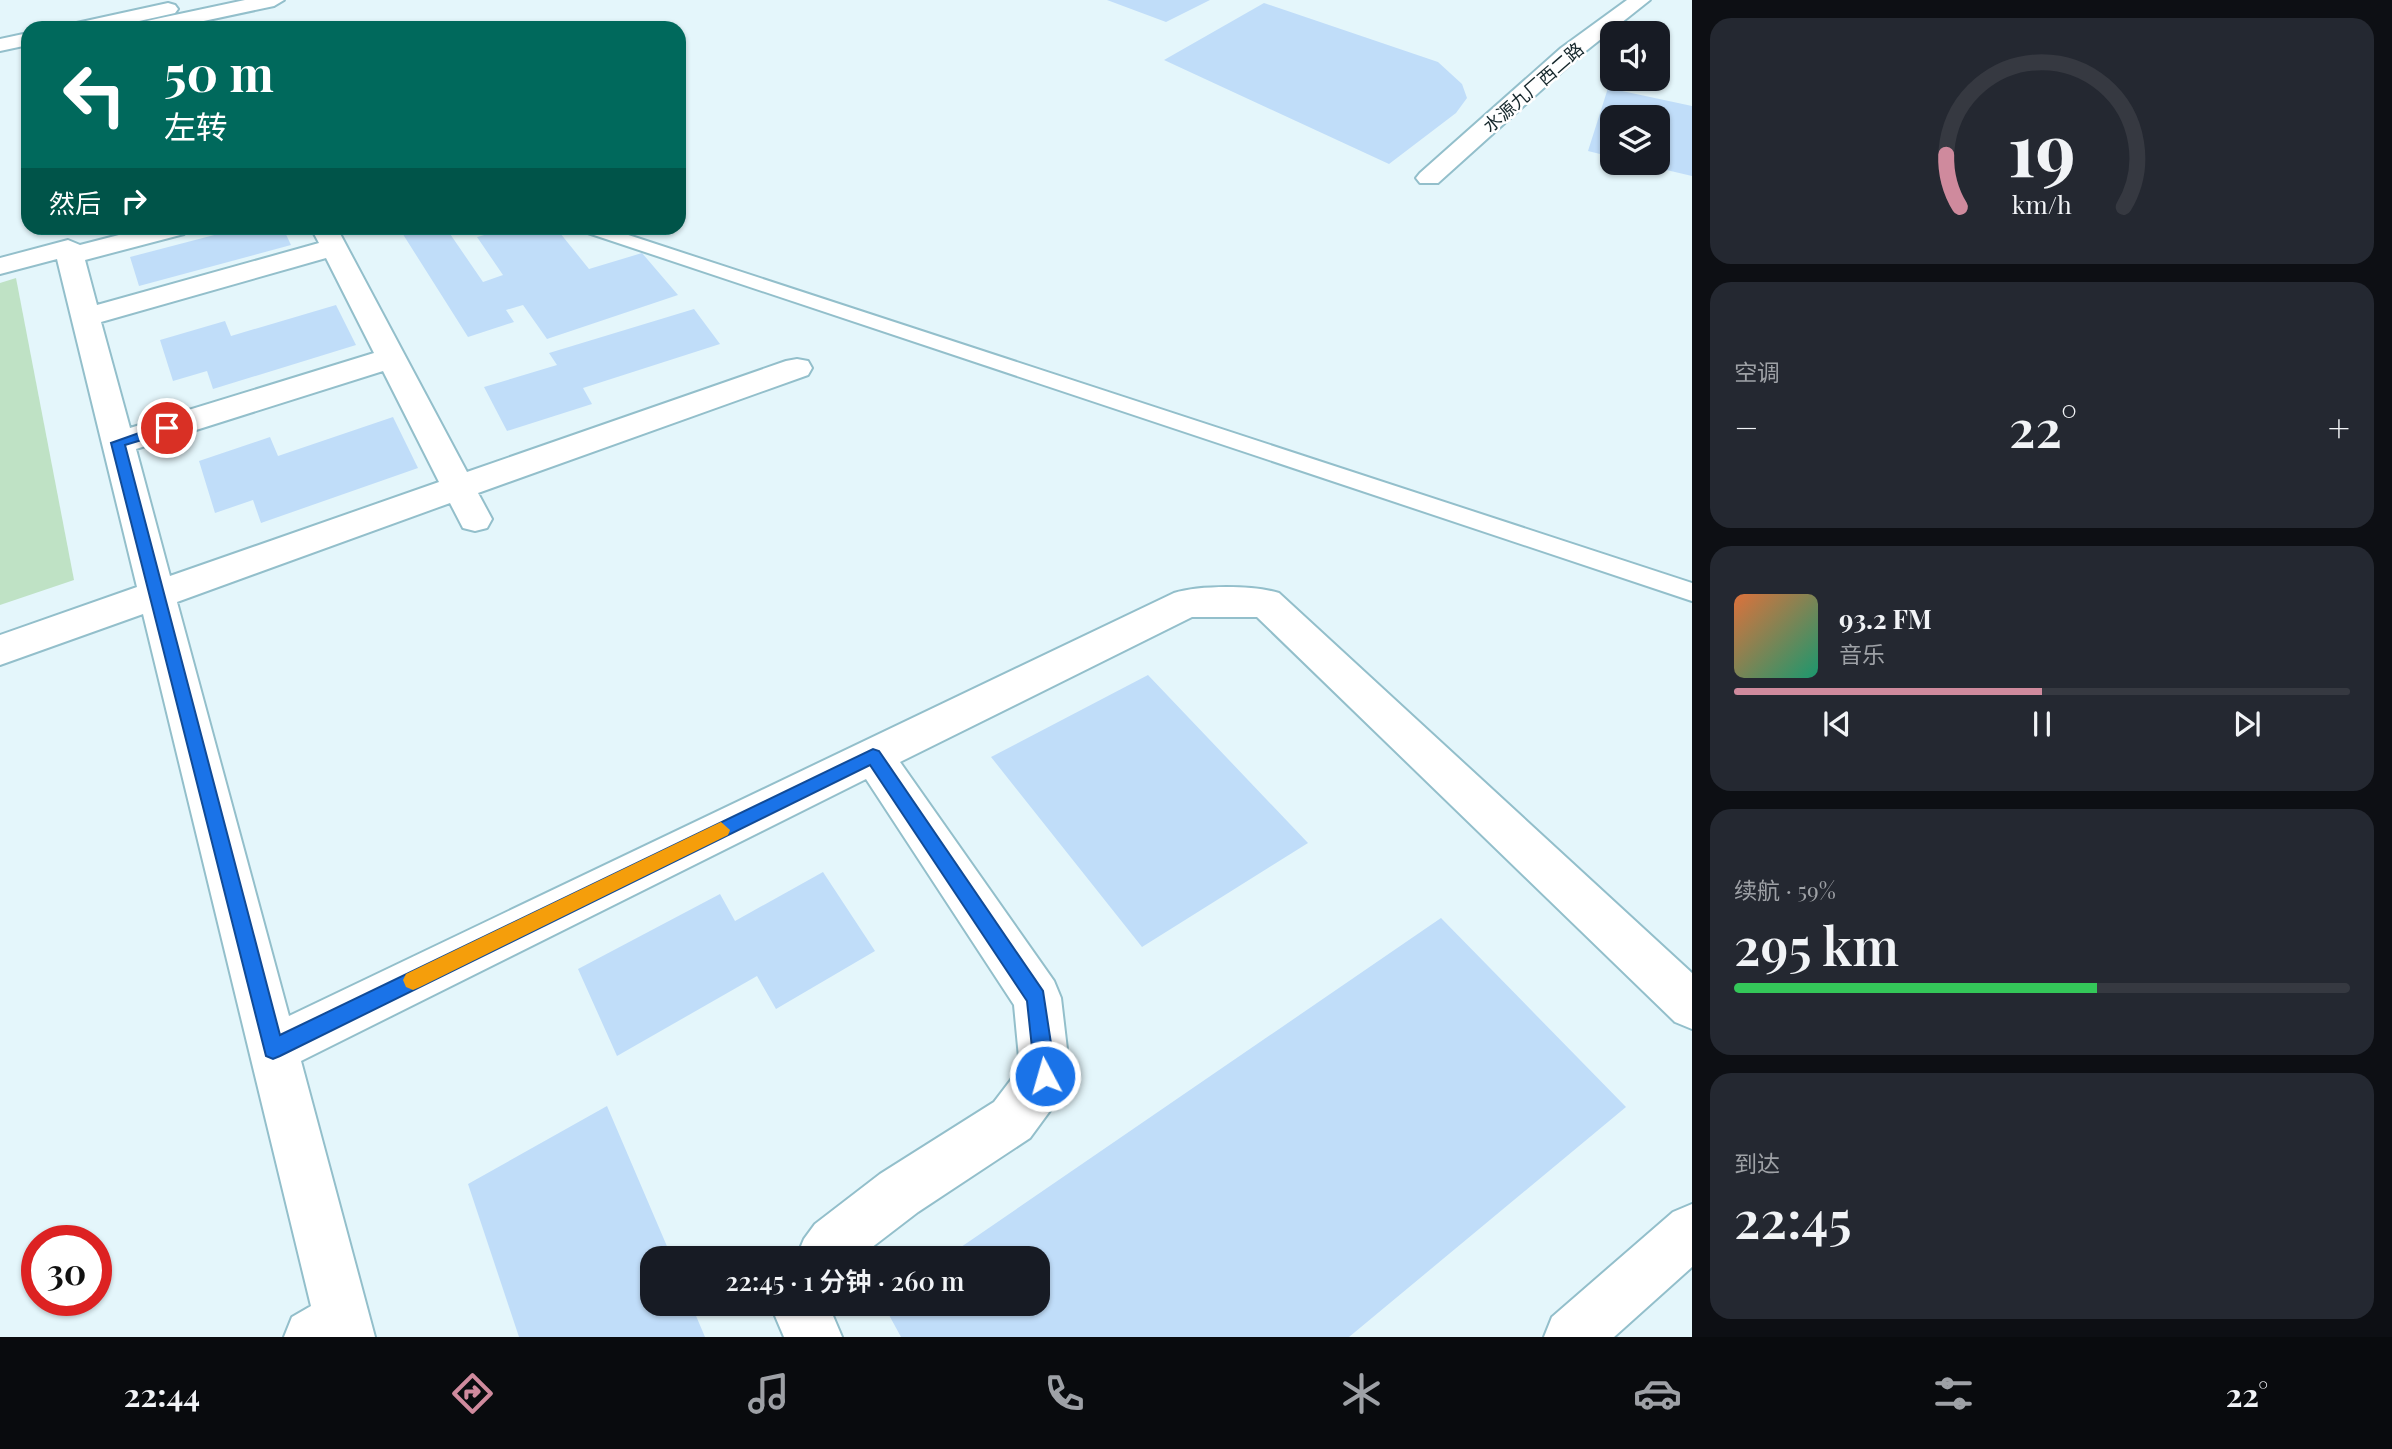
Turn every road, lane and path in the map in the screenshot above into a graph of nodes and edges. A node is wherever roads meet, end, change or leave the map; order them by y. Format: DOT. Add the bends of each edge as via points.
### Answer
graph roads {
  1 [pos="211,0"];
  2 [pos="274,0"];
  3 [pos="1640,0"];
  4 [pos="112,21"];
  5 [pos="175,21"];
  6 [pos="21,43"];
  7 [pos="0,45"];
  8 [pos="21,46"];
  9 [pos="0,58"];
  10 [pos="1429,178"];
  11 [pos="150,235"];
  12 [pos="612,235"];
  13 [pos="330,237"];
  14 [pos="70,256"];
  15 [pos="0,265"];
  16 [pos="86,317"];
  17 [pos="391,358"];
  18 [pos="797,368"];
  19 [pos="118,443"];
  20 [pos="458,488"];
  21 [pos="474,519"];
  22 [pos="1692,592"];
  23 [pos="156,594"];
  24 [pos="0,650"];
  25 [pos="873,756"];
  26 [pos="1692,1004"];
  27 [pos="273,1049"];
  28 [pos="1692,1231"];
  29 [pos="831,1246"];
  30 [pos="804,1316"];
  31 [pos="334,1331"];
  32 [pos="814,1337"];
  33 [pos="1572,1337"];
  1 -- 4 [label="street"];
  2 -- 5 [label="street"];
  3 -- 10 [label="street, 水源九厂西二路" via="1569,53"];
  6 -- 7 [label="street"];
  8 -- 9 [label="street"];
  11 -- 14 [label="street"];
  12 -- 22 [label="lane"];
  13 -- 16 [label="street"];
  13 -- 17 [label="street"];
  14 -- 15 [label="street" via="68,248"];
  14 -- 16 [label="street"];
  16 -- 19 [label="street"];
  17 -- 19 [label="street"];
  17 -- 20 [label="street"];
  18 -- 20 [label="street"];
  19 -- 23 [label="street"];
  20 -- 21 [label="street"];
  20 -- 23 [label="street"];
  23 -- 24 [label="street"];
  23 -- 27 [label="street"];
  25 -- 26 [label="street" via="1187,603 1266,603"];
  25 -- 27 [label="street"];
  25 -- 29 [label="street" via="1037,998 1045,1076 1013,1120 900,1193"];
  27 -- 31 [label="street"];
  28 -- 33 [label="street"];
  30 -- 32 [label="street"];
}
